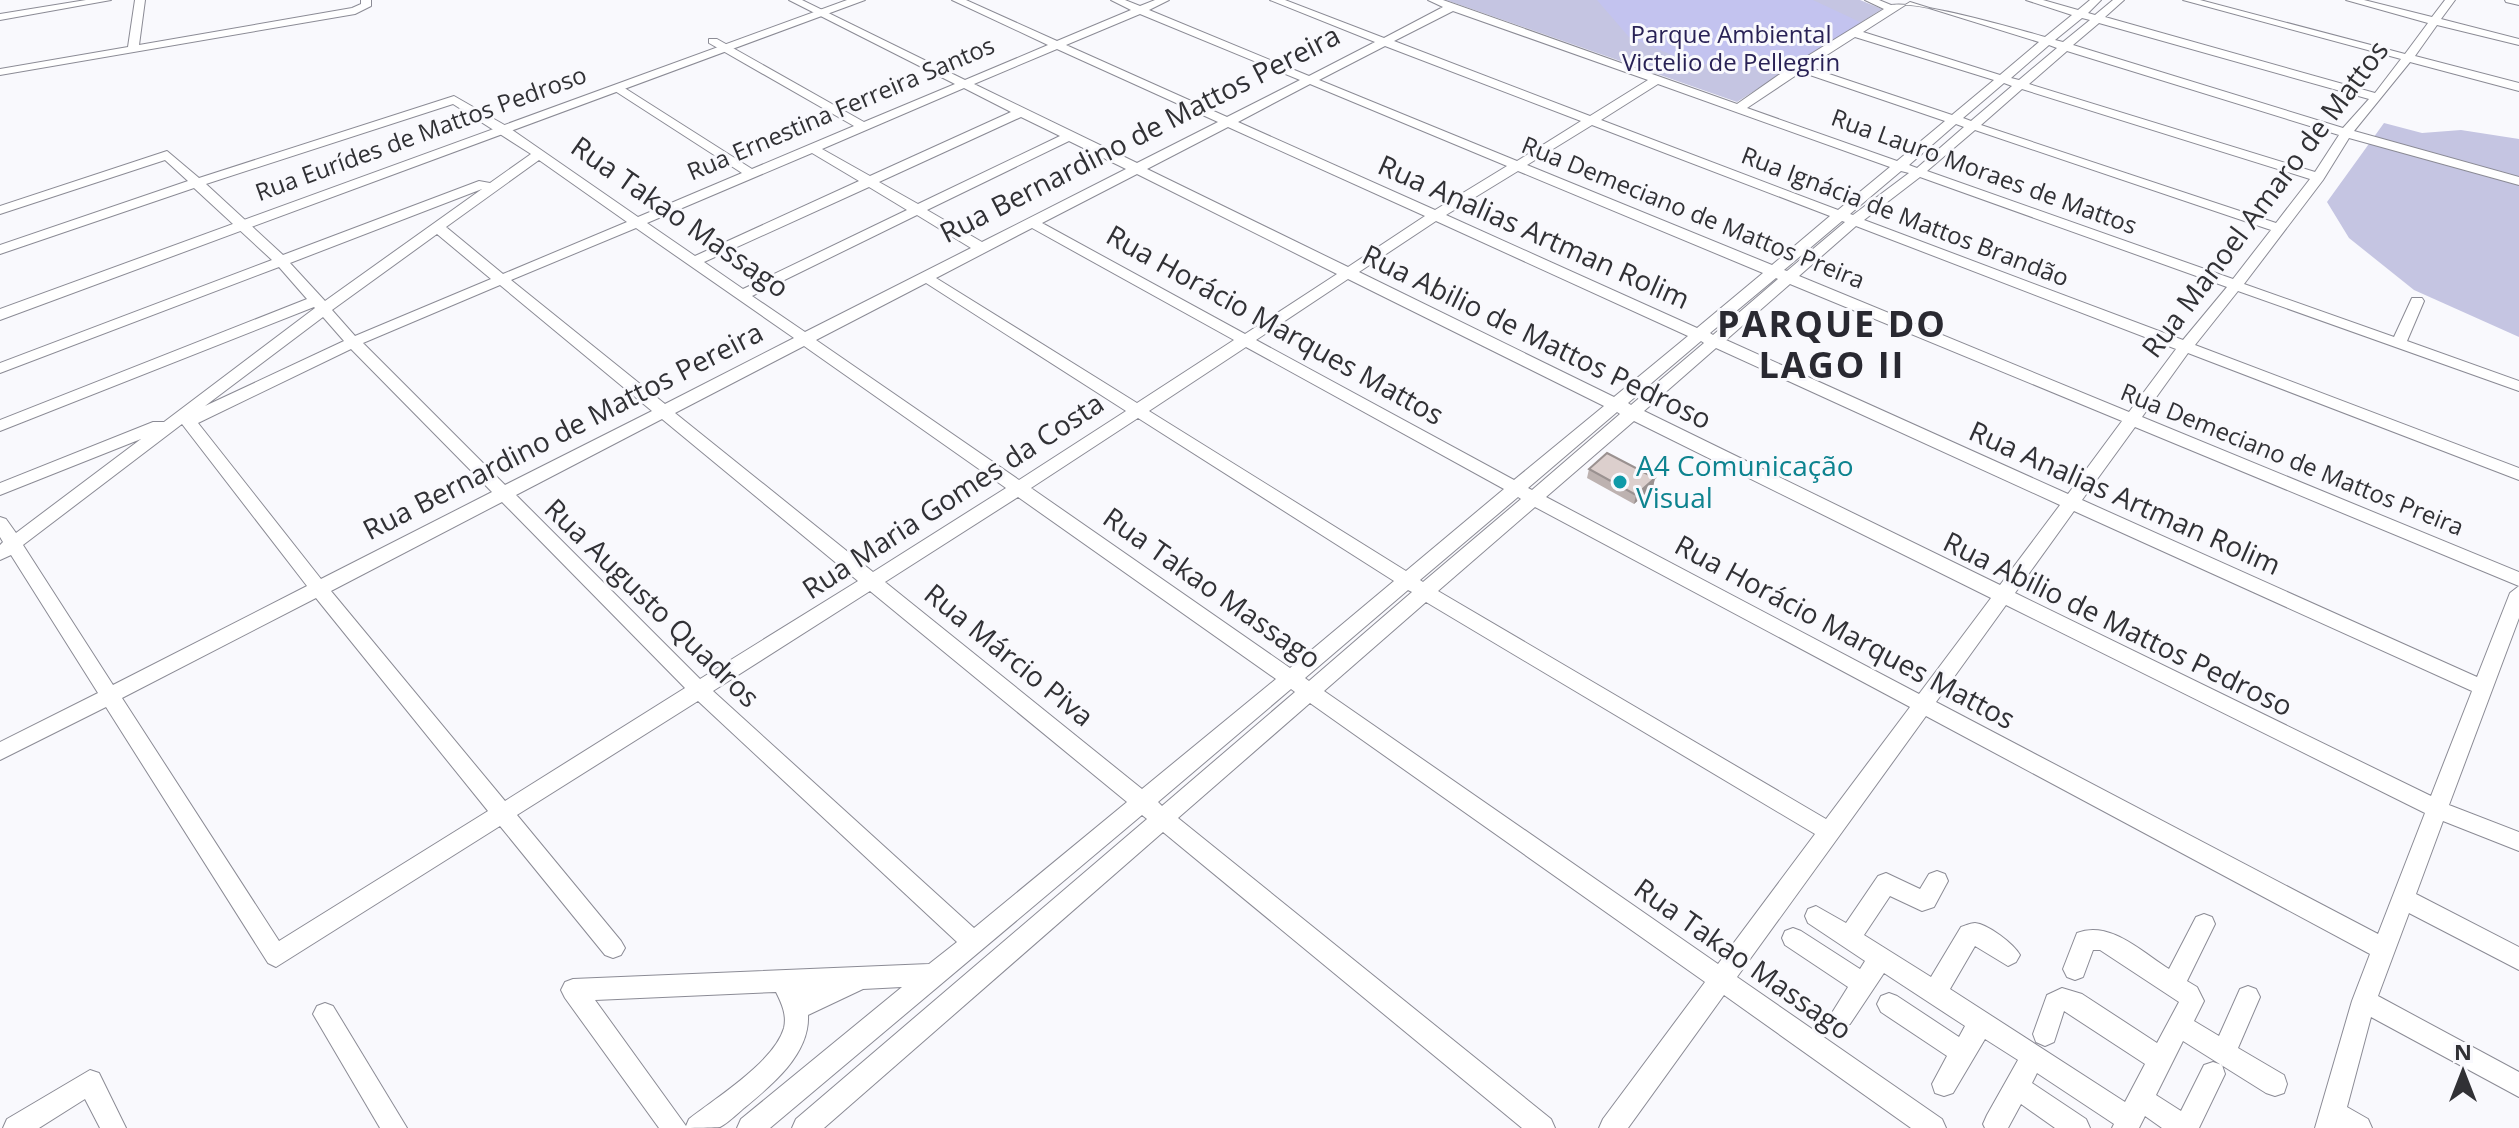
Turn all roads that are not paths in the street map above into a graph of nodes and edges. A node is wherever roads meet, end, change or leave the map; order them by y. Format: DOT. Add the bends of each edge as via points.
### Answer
graph roads {
  1 [pos="106,0"];
  2 [pos="140,0"];
  3 [pos="794,0"];
  4 [pos="859,0"];
  5 [pos="957,0"];
  6 [pos="1116,0"];
  7 [pos="1164,0"];
  8 [pos="1275,0"];
  9 [pos="1433,0"];
  10 [pos="1870,0"];
  11 [pos="1906,0"];
  12 [pos="1913,0"];
  13 [pos="2031,0"];
  14 [pos="2096,0"];
  15 [pos="2119,0"];
  16 [pos="2188,0"];
  17 [pos="2351,0"];
  18 [pos="2450,0"];
  19 [pos="2510,0"];
  20 [pos="2519,2"];
  21 [pos="366,3"];
  22 [pos="2225,4"];
  23 [pos="820,7"];
  24 [pos="1452,7"];
  25 [pos="1892,9"];
  26 [pos="1140,10"];
  27 [pos="2079,14"];
  28 [pos="0,17"];
  29 [pos="2096,19"];
  30 [pos="2436,21"];
  31 [pos="1857,34"];
  32 [pos="2047,41"];
  33 [pos="1383,42"];
  34 [pos="2519,42"];
  35 [pos="720,45"];
  36 [pos="1058,45"];
  37 [pos="2065,46"];
  38 [pos="133,49"];
  39 [pos="2408,57"];
  40 [pos="1797,67"];
  41 [pos="0,72"];
  42 [pos="2003,79"];
  43 [pos="1308,80"];
  44 [pos="1657,80"];
  45 [pos="962,83"];
  46 [pos="2019,85"];
  47 [pos="2519,87"];
  48 [pos="619,89"];
  49 [pos="2377,97"];
  50 [pos="1739,108"];
  51 [pos="1021,112"];
  52 [pos="1955,120"];
  53 [pos="1225,121"];
  54 [pos="1591,121"];
  55 [pos="498,126"];
  56 [pos="862,126"];
  57 [pos="1973,126"];
  58 [pos="2346,133"];
  59 [pos="1069,136"];
  60 [pos="811,147"];
  61 [pos="538,155"];
  62 [pos="1898,165"];
  63 [pos="1517,166"];
  64 [pos="1135,168"];
  65 [pos="1919,172"];
  66 [pos="750,173"];
  67 [pos="505,176"];
  68 [pos="2318,177"];
  69 [pos="2519,181"];
  70 [pos="871,182"];
  71 [pos="195,183"];
  72 [pos="0,210"];
  73 [pos="919,211"];
  74 [pos="1839,215"];
  75 [pos="1435,216"];
  76 [pos="237,221"];
  77 [pos="1854,221"];
  78 [pos="635,222"];
  79 [pos="1030,222"];
  80 [pos="437,227"];
  81 [pos="2279,228"];
  82 [pos="980,247"];
  83 [pos="0,250"];
  84 [pos="281,261"];
  85 [pos="693,262"];
  86 [pos="1349,273"];
  87 [pos="1780,275"];
  88 [pos="924,276"];
  89 [pos="500,279"];
  90 [pos="2236,285"];
  91 [pos="742,295"];
  92 [pos="2417,301"];
  93 [pos="0,302"];
  94 [pos="321,304"];
  95 [pos="0,315"];
  96 [pos="1707,338"];
  97 [pos="803,339"];
  98 [pos="1246,341"];
  99 [pos="353,342"];
  100 [pos="2399,343"];
  101 [pos="2185,347"];
  102 [pos="0,368"];
  103 [pos="2519,386"];
  104 [pos="1624,409"];
  105 [pos="1139,410"];
  106 [pos="662,411"];
  107 [pos="184,419"];
  108 [pos="2132,420"];
  109 [pos="0,426"];
  110 [pos="2519,474"];
  111 [pos="0,489"];
  112 [pos="1018,489"];
  113 [pos="1524,493"];
  114 [pos="501,494"];
  115 [pos="2071,502"];
  116 [pos="0,523"];
  117 [pos="7,549"];
  118 [pos="2519,579"];
  119 [pos="1406,581"];
  120 [pos="871,582"];
  121 [pos="318,588"];
  122 [pos="1423,591"];
  123 [pos="2519,593"];
  124 [pos="2003,596"];
  125 [pos="1299,685"];
  126 [pos="2483,688"];
  127 [pos="699,690"];
  128 [pos="109,696"];
  129 [pos="1923,705"];
  130 [pos="0,752"];
  131 [pos="1142,802"];
  132 [pos="2437,809"];
  133 [pos="502,814"];
  134 [pos="1161,818"];
  135 [pos="1829,832"];
  136 [pos="2519,842"];
  137 [pos="1937,881"];
  138 [pos="2403,899"];
  139 [pos="1816,916"];
  140 [pos="2204,924"];
  141 [pos="1793,938"];
  142 [pos="1849,938"];
  143 [pos="974,943"];
  144 [pos="613,948"];
  145 [pos="2384,949"];
  146 [pos="2008,955"];
  147 [pos="1880,958"];
  148 [pos="2519,959"];
  149 [pos="2075,969"];
  150 [pos="934,975"];
  151 [pos="863,980"];
  152 [pos="1721,980"];
  153 [pos="782,981"];
  154 [pos="1863,984"];
  155 [pos="2173,985"];
  156 [pos="1935,993"];
  157 [pos="909,996"];
  158 [pos="2248,997"];
  159 [pos="2364,1001"];
  160 [pos="1889,1004"];
  161 [pos="797,1008"];
  162 [pos="325,1014"];
  163 [pos="1842,1016"];
  164 [pos="933,1017"];
  165 [pos="1981,1023"];
  166 [pos="2180,1026"];
  167 [pos="2045,1034"];
  168 [pos="1963,1053"];
  169 [pos="2033,1057"];
  170 [pos="2162,1061"];
  171 [pos="2218,1063"];
  172 [pos="1944,1084"];
  173 [pos="2275,1084"];
  174 [pos="2519,1085"];
  175 [pos="2016,1086"];
  176 [pos="2132,1115"];
  177 [pos="2331,1120"];
  178 [pos="1996,1124"];
  179 [pos="16,1128"];
  180 [pos="113,1128"];
  181 [pos="394,1128"];
  182 [pos="674,1128"];
  183 [pos="698,1128"];
  184 [pos="750,1128"];
  185 [pos="805,1128"];
  186 [pos="1542,1128"];
  187 [pos="1612,1128"];
  188 [pos="1933,1128"];
  189 [pos="2077,1128"];
  190 [pos="2185,1128"];
  191 [pos="2359,1128"];
  1 -- 28 [label="street"];
  2 -- 38 [label="street"];
  3 -- 23 [label="street, Rua Abilio de Mattos Pedroso"];
  4 -- 23 [label="street, Rua Eurídes de Mattos Pedroso"];
  5 -- 36 [label="street, Rua Analias Artman Rolim"];
  6 -- 26 [label="street, Rua Demeciano de Mattos Preira"];
  7 -- 26 [label="street, Rua Ernestina Ferreira Santos"];
  8 -- 33 [label="street, Rua Ignácia de Mattos Brandão"];
  9 -- 24 [label="street, Rua Lauro Moraes de Mattos"];
  10 -- 25 [label="street"];
  11 -- 25 [label="street"];
  12 -- 32 [label="street"];
  13 -- 27 [label="street"];
  14 -- 27 [label="street"];
  15 -- 29 [label="street"];
  16 -- 22 [label="street"];
  17 -- 30 [label="street"];
  18 -- 30 [label="street, Rua Manoel Amaro de Mattos"];
  19 -- 20 [label="street"];
  21 -- 38 [label="street" via="343,14"];
  22 -- 39 [label="street"];
  23 -- 35 [label="street, Rua Eurídes de Mattos Pedroso"];
  23 -- 45 [label="street, Rua Abilio de Mattos Pedroso"];
  24 -- 33 [label="street, Rua Bernardino de Mattos Pereira"];
  24 -- 44 [label="street, Rua Lauro Moraes de Mattos"];
  25 -- 31 [label="street"];
  26 -- 36 [label="street, Rua Ernestina Ferreira Santos"];
  26 -- 43 [label="street, Rua Demeciano de Mattos Preira"];
  27 -- 29 [label="street"];
  27 -- 32 [label="street"];
  29 -- 37 [label="street"];
  29 -- 49 [label="street"];
  30 -- 34 [label="street"];
  30 -- 39 [label="street, Rua Manoel Amaro de Mattos"];
  31 -- 40 [label="street"];
  31 -- 42 [label="street"];
  32 -- 37 [label="street"];
  32 -- 42 [label="street"];
  33 -- 43 [label="street, Rua Bernardino de Mattos Pereira"];
  33 -- 54 [label="street, Rua Ignácia de Mattos Brandão"];
  35 -- 48 [label="street, Rua Eurídes de Mattos Pedroso"];
  35 -- 55 [label="street, Rua Eurídes de Mattos Pedroso"];
  35 -- 56 [label="street"];
  36 -- 45 [label="street, Rua Ernestina Ferreira Santos"];
  36 -- 53 [label="street, Rua Analias Artman Rolim"];
  37 -- 46 [label="street"];
  37 -- 58 [label="street"];
  38 -- 41 [label="street"];
  39 -- 47 [label="street"];
  39 -- 49 [label="street, Rua Manoel Amaro de Mattos"];
  40 -- 50 [label="street"];
  40 -- 52 [label="street"];
  42 -- 46 [label="street"];
  42 -- 52 [label="street"];
  43 -- 53 [label="street, Rua Bernardino de Mattos Pereira"];
  43 -- 63 [label="street, Rua Demeciano de Mattos Preira"];
  44 -- 50 [label="street, Rua Lauro Moraes de Mattos"];
  44 -- 54 [label="street, Rua Maria Gomes da Costa"];
  45 -- 51 [label="street, Rua Abilio de Mattos Pedroso"];
  45 -- 56 [label="street, Rua Ernestina Ferreira Santos"];
  46 -- 57 [label="street"];
  46 -- 68 [label="street"];
  48 -- 55 [label="street, Rua Eurídes de Mattos Pedroso"];
  48 -- 66 [label="street"];
  49 -- 58 [label="street, Rua Manoel Amaro de Mattos"];
  50 -- 62 [label="street, Rua Lauro Moraes de Mattos"];
  51 -- 59 [label="street, Rua Abilio de Mattos Pedroso"];
  51 -- 70 [label="street"];
  52 -- 57 [label="street"];
  52 -- 62 [label="street"];
  53 -- 64 [label="street, Rua Bernardino de Mattos Pereira"];
  53 -- 75 [label="street, Rua Analias Artman Rolim"];
  54 -- 63 [label="street, Rua Maria Gomes da Costa"];
  54 -- 74 [label="street, Rua Ignácia de Mattos Brandão"];
  55 -- 61 [label="street, Rua Takao Massago"];
  55 -- 71 [label="street, Rua Takao Massago" via="454,100"];
  55 -- 76 [label="street, Rua Eurídes de Mattos Pedroso"];
  56 -- 60 [label="street, Rua Ernestina Ferreira Santos"];
  57 -- 65 [label="street"];
  57 -- 81 [label="street"];
  58 -- 68 [label="street, Rua Manoel Amaro de Mattos"];
  58 -- 69 [label="street"];
  59 -- 64 [label="street, Rua Abilio de Mattos Pedroso"];
  59 -- 73 [label="street"];
  60 -- 66 [label="street, Rua Ernestina Ferreira Santos"];
  60 -- 70 [label="street"];
  61 -- 67 [label="street"];
  61 -- 78 [label="street, Rua Takao Massago"];
  62 -- 65 [label="street, Rua Lauro Moraes de Mattos"];
  62 -- 74 [label="street"];
  63 -- 75 [label="street, Rua Maria Gomes da Costa"];
  63 -- 87 [label="street, Rua Demeciano de Mattos Preira"];
  64 -- 79 [label="street, Rua Bernardino de Mattos Pereira"];
  64 -- 86 [label="street, Rua Abilio de Mattos Pedroso"];
  65 -- 77 [label="street"];
  65 -- 90 [label="street, Rua Lauro Moraes de Mattos"];
  66 -- 78 [label="street, Rua Ernestina Ferreira Santos"];
  67 -- 80 [label="street"];
  67 -- 84 [label="street"];
  68 -- 81 [label="street, Rua Manoel Amaro de Mattos"];
  70 -- 73 [label="street"];
  70 -- 85 [label="street"];
  71 -- 72 [label="street, Rua Augusto Quadros" via="167,155"];
  71 -- 76 [label="street, Rua Augusto Quadros"];
  71 -- 83 [label="street"];
  73 -- 82 [label="street"];
  73 -- 91 [label="street"];
  74 -- 77 [label="street, Rua Ignácia de Mattos Brandão"];
  74 -- 87 [label="street"];
  75 -- 86 [label="street, Rua Maria Gomes da Costa"];
  75 -- 96 [label="street, Rua Analias Artman Rolim"];
  76 -- 84 [label="street, Rua Augusto Quadros"];
  76 -- 93 [label="street, Rua Eurídes de Mattos Pedroso"];
  76 -- 95 [label="street, Rua Eurídes de Mattos Pedroso"];
  77 -- 87 [label="street"];
  77 -- 101 [label="street, Rua Ignácia de Mattos Brandão"];
  78 -- 85 [label="street, Rua Takao Massago"];
  78 -- 89 [label="street, Rua Ernestina Ferreira Santos"];
  79 -- 82 [label="street, Rua Bernardino de Mattos Pereira"];
  79 -- 98 [label="street, Rua Horácio Marques Mattos"];
  80 -- 89 [label="street, Rua Márcio Piva"];
  80 -- 94 [label="street"];
  81 -- 90 [label="street, Rua Manoel Amaro de Mattos"];
  82 -- 88 [label="street, Rua Bernardino de Mattos Pereira"];
  84 -- 94 [label="street, Rua Augusto Quadros"];
  84 -- 102 [label="street"];
  85 -- 91 [label="street, Rua Takao Massago"];
  86 -- 98 [label="street, Rua Maria Gomes da Costa"];
  86 -- 104 [label="street, Rua Abilio de Mattos Pedroso"];
  87 -- 96 [label="street"];
  87 -- 108 [label="street, Rua Demeciano de Mattos Preira"];
  88 -- 97 [label="street, Rua Bernardino de Mattos Pereira"];
  88 -- 105 [label="street"];
  89 -- 99 [label="street, Rua Ernestina Ferreira Santos"];
  89 -- 106 [label="street, Rua Márcio Piva"];
  90 -- 100 [label="street, Rua Lauro Moraes de Mattos"];
  90 -- 101 [label="street, Rua Manoel Amaro de Mattos"];
  91 -- 97 [label="street, Rua Takao Massago"];
  92 -- 100 [label="street"];
  94 -- 99 [label="street, Rua Augusto Quadros"];
  94 -- 107 [label="street"];
  94 -- 109 [label="street"];
  96 -- 104 [label="street"];
  96 -- 115 [label="street, Rua Analias Artman Rolim"];
  97 -- 106 [label="street, Rua Bernardino de Mattos Pereira"];
  97 -- 112 [label="street, Rua Takao Massago"];
  98 -- 105 [label="street, Rua Maria Gomes da Costa"];
  98 -- 113 [label="street, Rua Horácio Marques Mattos"];
  99 -- 107 [label="street, Rua Ernestina Ferreira Santos"];
  99 -- 114 [label="street, Rua Augusto Quadros"];
  100 -- 103 [label="street, Rua Lauro Moraes de Mattos"];
  101 -- 108 [label="street, Rua Manoel Amaro de Mattos"];
  101 -- 110 [label="street, Rua Ignácia de Mattos Brandão"];
  104 -- 113 [label="street"];
  104 -- 124 [label="street, Rua Abilio de Mattos Pedroso"];
  105 -- 112 [label="street, Rua Maria Gomes da Costa"];
  105 -- 119 [label="street"];
  106 -- 114 [label="street, Rua Bernardino de Mattos Pereira"];
  106 -- 120 [label="street, Rua Márcio Piva"];
  107 -- 111 [label="street"];
  107 -- 117 [label="street"];
  107 -- 121 [label="street"];
  108 -- 115 [label="street, Rua Manoel Amaro de Mattos"];
  108 -- 118 [label="street, Rua Demeciano de Mattos Preira"];
  112 -- 120 [label="street, Rua Maria Gomes da Costa"];
  112 -- 125 [label="street, Rua Takao Massago"];
  113 -- 119 [label="street"];
  113 -- 122 [label="street"];
  113 -- 129 [label="street, Rua Horácio Marques Mattos"];
  114 -- 121 [label="street, Rua Bernardino de Mattos Pereira"];
  114 -- 127 [label="street, Rua Augusto Quadros"];
  115 -- 124 [label="street, Rua Manoel Amaro de Mattos"];
  115 -- 126 [label="street, Rua Analias Artman Rolim"];
  116 -- 117 [label="street"];
  117 -- 128 [label="street"];
  119 -- 122 [label="street"];
  119 -- 125 [label="street"];
  120 -- 127 [label="street, Rua Maria Gomes da Costa"];
  120 -- 131 [label="street, Rua Márcio Piva"];
  121 -- 128 [label="street, Rua Bernardino de Mattos Pereira"];
  121 -- 133 [label="street"];
  122 -- 125 [label="street"];
  122 -- 135 [label="street"];
  123 -- 126 [label="street"];
  124 -- 129 [label="street, Rua Manoel Amaro de Mattos"];
  124 -- 132 [label="street, Rua Abilio de Mattos Pedroso"];
  125 -- 131 [label="street"];
  125 -- 134 [label="street"];
  125 -- 152 [label="street, Rua Takao Massago"];
  126 -- 132 [label="street"];
  127 -- 133 [label="street, Rua Maria Gomes da Costa"];
  127 -- 143 [label="street, Rua Augusto Quadros"];
  128 -- 130 [label="street, Rua Bernardino de Mattos Pereira"];
  128 -- 133 [label="street, Rua Maria Gomes da Costa" via="276,956"];
  129 -- 135 [label="street, Rua Manoel Amaro de Mattos"];
  129 -- 145 [label="street, Rua Horácio Marques Mattos"];
  131 -- 134 [label="street, Rua Márcio Piva"];
  131 -- 143 [label="street"];
  132 -- 136 [label="street, Rua Abilio de Mattos Pedroso"];
  132 -- 138 [label="street"];
  133 -- 144 [label="street"];
  134 -- 164 [label="street"];
  134 -- 186 [label="street, Rua Márcio Piva"];
  135 -- 152 [label="street, Rua Manoel Amaro de Mattos"];
  137 -- 142 [label="street" via="1922,901 1886,883"];
  138 -- 145 [label="street"];
  138 -- 148 [label="street"];
  139 -- 142 [label="street"];
  140 -- 155 [label="street"];
  141 -- 154 [label="street"];
  142 -- 147 [label="street"];
  143 -- 150 [label="street"];
  145 -- 159 [label="street"];
  146 -- 156 [label="street" via="1969,934"];
  147 -- 154 [label="street"];
  147 -- 156 [label="street"];
  149 -- 155 [label="street" via="2085,940 2093,938"];
  150 -- 151 [label="street"];
  150 -- 157 [label="street"];
  151 -- 153 [label="street"];
  151 -- 161 [label="street"];
  152 -- 187 [label="street, Rua Manoel Amaro de Mattos"];
  152 -- 188 [label="street, Rua Takao Massago"];
  153 -- 161 [label="street"];
  153 -- 182 [label="street" via="573,990"];
  154 -- 163 [label="street"];
  155 -- 166 [label="street" via="2192,1001"];
  156 -- 165 [label="street"];
  157 -- 164 [label="street"];
  157 -- 184 [label="street"];
  158 -- 171 [label="street"];
  159 -- 174 [label="street"];
  159 -- 177 [label="street"];
  160 -- 168 [label="street"];
  161 -- 183 [label="street" via="797,1031 786,1054"];
  162 -- 181 [label="street"];
  164 -- 185 [label="street"];
  165 -- 168 [label="street"];
  165 -- 169 [label="street"];
  166 -- 170 [label="street"];
  166 -- 171 [label="street"];
  167 -- 170 [label="street" via="2055,1003 2062,999"];
  168 -- 172 [label="street"];
  169 -- 175 [label="street"];
  169 -- 176 [label="street"];
  170 -- 176 [label="street"];
  171 -- 173 [label="street"];
  171 -- 190 [label="street"];
  175 -- 178 [label="street"];
  175 -- 189 [label="street"];
  176 -- 190 [label="street"];
  177 -- 191 [label="street"];
  179 -- 180 [label="street" via="90,1082"];
}
